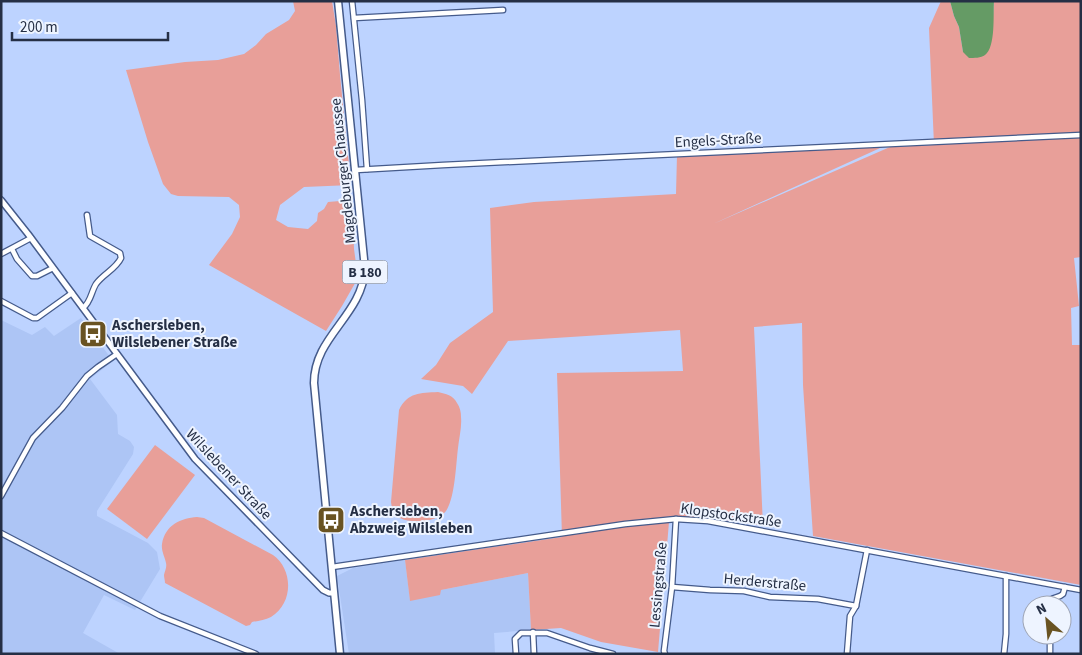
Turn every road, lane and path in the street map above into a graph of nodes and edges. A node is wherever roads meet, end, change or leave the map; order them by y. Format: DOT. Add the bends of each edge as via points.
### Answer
graph roads {
  1 [pos="338,1"];
  2 [pos="352,1"];
  3 [pos="503,10"];
  4 [pos="354,18"];
  5 [pos="1081,135"];
  6 [pos="367,169"];
  7 [pos="356,170"];
  8 [pos="1,200"];
  9 [pos="87,214"];
  10 [pos="30,236"];
  11 [pos="12,249"];
  12 [pos="1,254"];
  13 [pos="53,268"];
  14 [pos="72,293"];
  15 [pos="1,301"];
  16 [pos="83,308"];
  17 [pos="117,354"];
  18 [pos="1,496"];
  19 [pos="676,519"];
  20 [pos="1,533"];
  21 [pos="867,550"];
  22 [pos="332,567"];
  23 [pos="1006,576"];
  24 [pos="672,587"];
  25 [pos="1064,587"];
  26 [pos="1081,590"];
  27 [pos="334,593"];
  28 [pos="1062,595"];
  29 [pos="856,606"];
  30 [pos="533,632"];
  31 [pos="256,654"];
  32 [pos="340,654"];
  33 [pos="516,654"];
  34 [pos="534,654"];
  35 [pos="613,654"];
  36 [pos="665,654"];
  37 [pos="847,654"];
  38 [pos="1004,654"];
  1 -- 7 [label="main road, Magdeburger Chaussee / B 180"];
  2 -- 4 [label="street"];
  3 -- 4 [label="street"];
  4 -- 6 [label="street"];
  5 -- 6 [label="street, Engels-Straße"];
  6 -- 7 [label="street, Engels-Straße"];
  7 -- 22 [label="main road, Magdeburger Chaussee / B 180" via="364,278 353,306 319,355 314,372"];
  8 -- 10 [label="street, Wilslebener Straße"];
  9 -- 16 [label="street" via="90,236 120,253 121,258 96,284"];
  10 -- 11 [label="street"];
  10 -- 13 [label="street, Wilslebener Straße"];
  11 -- 12 [label="street"];
  11 -- 13 [label="street" via="32,276"];
  13 -- 14 [label="street, Wilslebener Straße"];
  14 -- 15 [label="street" via="37,318"];
  14 -- 16 [label="street, Wilslebener Straße"];
  16 -- 17 [label="street, Wilslebener Straße"];
  17 -- 18 [label="street" via="87,376 33,438"];
  17 -- 27 [label="street, Wilslebener Straße" via="206,472 323,590"];
  19 -- 21 [label="street, Klopstockstraße" via="708,521"];
  19 -- 22 [label="street, Klopstockstraße" via="642,521"];
  19 -- 24 [label="street, Lessingstraße"];
  20 -- 31 [label="street" via="160,616"];
  21 -- 23 [label="street, Klopstockstraße"];
  21 -- 29 [label="street"];
  22 -- 27 [label="main road, Magdeburger Chaussee / B 180"];
  23 -- 25 [label="street, Klopstockstraße"];
  23 -- 38 [label="street"];
  24 -- 29 [label="street, Herderstraße" via="738,590 770,597 818,599"];
  24 -- 36 [label="street, Lessingstraße"];
  25 -- 26 [label="street, Klopstockstraße"];
  25 -- 28 [label="street"];
  27 -- 32 [label="main road, Magdeburger Chaussee / B 180"];
  29 -- 37 [label="street" via="850,616"];
  30 -- 33 [label="street" via="521,633 515,640"];
  30 -- 34 [label="street"];
  30 -- 35 [label="street" via="547,633"];
}
